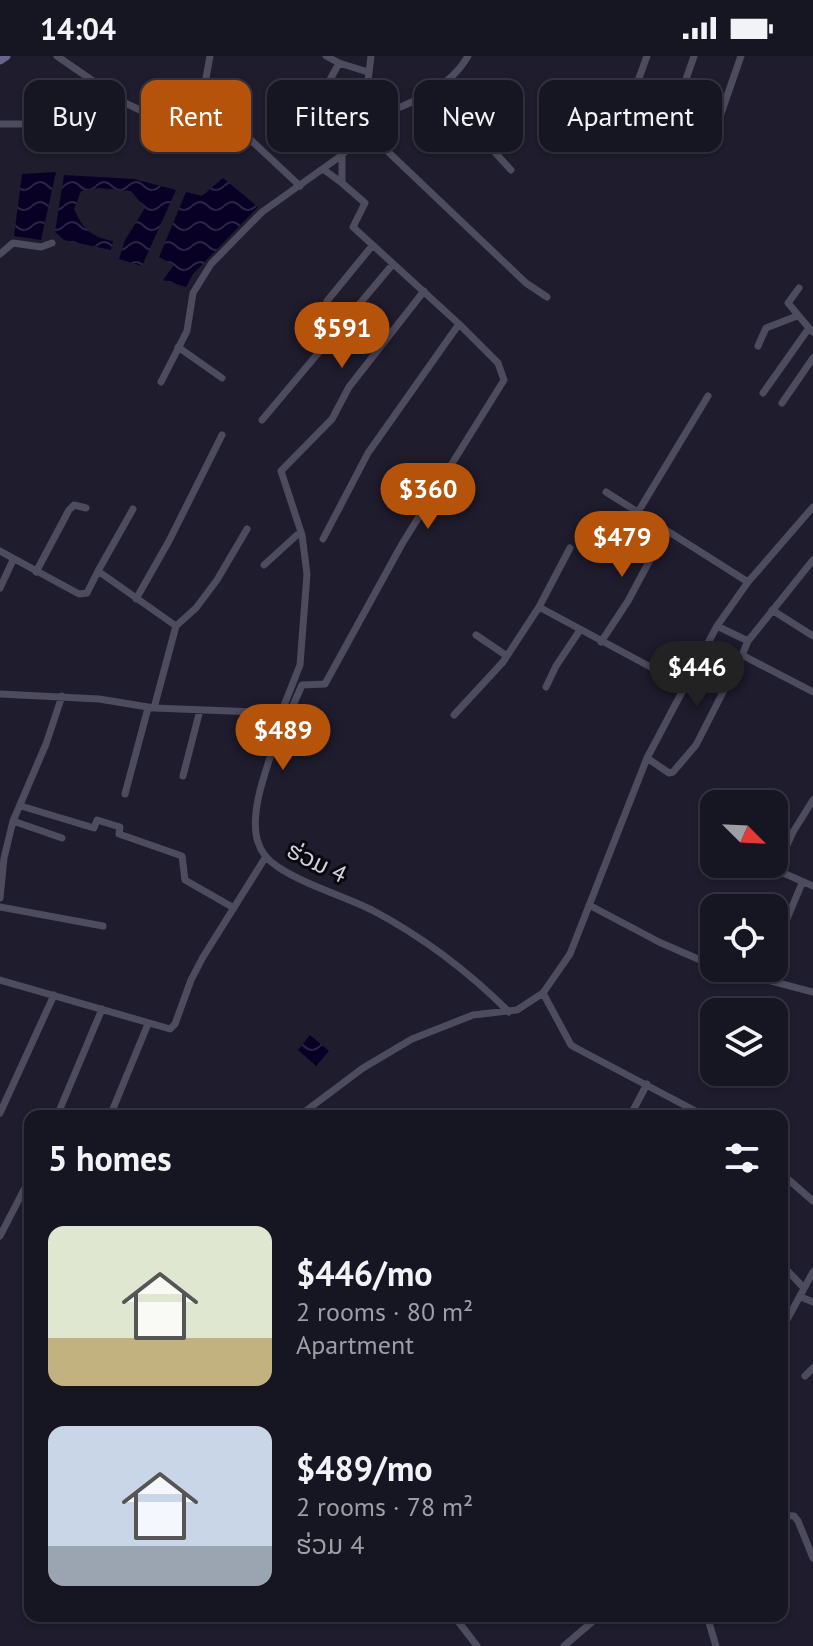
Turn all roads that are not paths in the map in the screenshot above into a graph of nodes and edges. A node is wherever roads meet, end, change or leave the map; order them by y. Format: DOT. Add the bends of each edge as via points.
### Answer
graph roads {
  1 [pos="6,56"];
  2 [pos="57,56"];
  3 [pos="210,56"];
  4 [pos="326,56"];
  5 [pos="371,56"];
  6 [pos="468,56"];
  7 [pos="647,56"];
  8 [pos="694,56"];
  9 [pos="741,56"];
  10 [pos="0,60"];
  11 [pos="339,63"];
  12 [pos="368,72"];
  13 [pos="206,78"];
  14 [pos="639,78"];
  15 [pos="330,80"];
  16 [pos="367,80"];
  17 [pos="450,80"];
  18 [pos="686,80"];
  19 [pos="722,111"];
  20 [pos="0,124"];
  21 [pos="24,124"];
  22 [pos="344,152"];
  23 [pos="390,152"];
  24 [pos="495,152"];
  25 [pos="342,155"];
  26 [pos="323,169"];
  27 [pos="511,170"];
  28 [pos="342,183"];
  29 [pos="300,186"];
  30 [pos="52,243"];
  31 [pos="372,246"];
  32 [pos="0,254"];
  33 [pos="393,264"];
  34 [pos="799,288"];
  35 [pos="424,291"];
  36 [pos="547,297"];
  37 [pos="327,301"];
  38 [pos="797,316"];
  39 [pos="459,324"];
  40 [pos="811,330"];
  41 [pos="758,346"];
  42 [pos="178,347"];
  43 [pos="813,358"];
  44 [pos="222,378"];
  45 [pos="161,382"];
  46 [pos="763,393"];
  47 [pos="708,396"];
  48 [pos="782,403"];
  49 [pos="262,420"];
  50 [pos="222,435"];
  51 [pos="606,492"];
  52 [pos="813,507"];
  53 [pos="86,508"];
  54 [pos="133,509"];
  55 [pos="638,512"];
  56 [pos="247,529"];
  57 [pos="666,530"];
  58 [pos="302,535"];
  59 [pos="323,539"];
  60 [pos="570,548"];
  61 [pos="0,551"];
  62 [pos="13,560"];
  63 [pos="813,560"];
  64 [pos="264,565"];
  65 [pos="98,571"];
  66 [pos="36,572"];
  67 [pos="748,582"];
  68 [pos="0,588"];
  69 [pos="136,599"];
  70 [pos="539,607"];
  71 [pos="772,610"];
  72 [pos="176,626"];
  73 [pos="717,626"];
  74 [pos="580,630"];
  75 [pos="811,632"];
  76 [pos="476,635"];
  77 [pos="748,641"];
  78 [pos="601,642"];
  79 [pos="742,655"];
  80 [pos="507,656"];
  81 [pos="293,684"];
  82 [pos="302,685"];
  83 [pos="684,685"];
  84 [pos="546,687"];
  85 [pos="813,692"];
  86 [pos="0,694"];
  87 [pos="62,696"];
  88 [pos="151,708"];
  89 [pos="200,710"];
  90 [pos="281,713"];
  91 [pos="454,715"];
  92 [pos="647,758"];
  93 [pos="183,776"];
  94 [pos="125,794"];
  95 [pos="813,800"];
  96 [pos="21,806"];
  97 [pos="13,821"];
  98 [pos="62,838"];
  99 [pos="265,858"];
  100 [pos="802,883"];
  101 [pos="813,886"];
  102 [pos="0,898"];
  103 [pos="589,905"];
  104 [pos="0,907"];
  105 [pos="234,908"];
  106 [pos="788,916"];
  107 [pos="103,926"];
  108 [pos="700,960"];
  109 [pos="0,980"];
  110 [pos="777,982"];
  111 [pos="813,992"];
  112 [pos="543,993"];
  113 [pos="54,995"];
  114 [pos="102,1009"];
  115 [pos="509,1012"];
  116 [pos="148,1024"];
  117 [pos="647,1084"];
  118 [pos="60,1110"];
  119 [pos="112,1110"];
  120 [pos="307,1110"];
  121 [pos="633,1110"];
  122 [pos="694,1110"];
  123 [pos="0,1113"];
  124 [pos="788,1179"];
  125 [pos="24,1190"];
  126 [pos="813,1201"];
  127 [pos="0,1236"];
  128 [pos="788,1271"];
  129 [pos="813,1272"];
  130 [pos="804,1288"];
  131 [pos="801,1297"];
  132 [pos="813,1302"];
  133 [pos="788,1319"];
  134 [pos="813,1368"];
  135 [pos="805,1376"];
  136 [pos="788,1516"];
  137 [pos="813,1558"];
  138 [pos="459,1622"];
  139 [pos="593,1622"];
  140 [pos="709,1622"];
  141 [pos="477,1646"];
  142 [pos="564,1646"];
  143 [pos="716,1646"];
  1 -- 10 [label="main road"];
  2 -- 29 [label="street" via="153,116 238,128"];
  3 -- 13 [label="street"];
  4 -- 11 [label="street"];
  5 -- 12 [label="street"];
  6 -- 17 [label="street"];
  7 -- 14 [label="street"];
  8 -- 18 [label="street"];
  9 -- 19 [label="street"];
  11 -- 12 [label="street"];
  11 -- 15 [label="street"];
  12 -- 16 [label="street"];
  20 -- 21 [label="street"];
  22 -- 25 [label="street"];
  23 -- 36 [label="street"];
  24 -- 27 [label="street"];
  25 -- 26 [label="street"];
  25 -- 28 [label="street"];
  26 -- 28 [label="street"];
  26 -- 29 [label="street"];
  28 -- 31 [label="street" via="365,203 353,227"];
  29 -- 42 [label="street" via="262,212 202,276"];
  30 -- 32 [label="street" via="13,243"];
  31 -- 33 [label="street"];
  31 -- 37 [label="street"];
  33 -- 35 [label="street"];
  33 -- 49 [label="street"];
  34 -- 38 [label="street" via="788,303"];
  35 -- 39 [label="street"];
  35 -- 58 [label="street" via="349,387 332,419 281,471"];
  38 -- 40 [label="street"];
  38 -- 41 [label="street" via="766,328"];
  39 -- 59 [label="street" via="368,453"];
  39 -- 82 [label="street" via="498,363 504,380 402,544 327,681"];
  40 -- 46 [label="street"];
  42 -- 44 [label="street"];
  42 -- 45 [label="street"];
  43 -- 48 [label="street"];
  47 -- 55 [label="street"];
  50 -- 69 [label="street"];
  51 -- 55 [label="street"];
  52 -- 67 [label="street"];
  53 -- 66 [label="street" via="74,505 69,510"];
  54 -- 65 [label="street"];
  55 -- 57 [label="street"];
  56 -- 72 [label="street" via="217,580"];
  57 -- 67 [label="street"];
  57 -- 78 [label="street"];
  58 -- 64 [label="street"];
  58 -- 81 [label="street" via="306,586 300,665"];
  60 -- 70 [label="street"];
  61 -- 62 [label="street"];
  62 -- 66 [label="street"];
  62 -- 68 [label="street"];
  63 -- 71 [label="street"];
  65 -- 66 [label="street" via="84,595"];
  65 -- 69 [label="street"];
  67 -- 73 [label="street"];
  69 -- 72 [label="street"];
  70 -- 74 [label="street"];
  70 -- 80 [label="street"];
  71 -- 75 [label="street"];
  71 -- 77 [label="street"];
  72 -- 88 [label="street"];
  73 -- 77 [label="street"];
  73 -- 83 [label="street"];
  74 -- 78 [label="street"];
  74 -- 84 [label="street"];
  76 -- 80 [label="street"];
  77 -- 79 [label="street"];
  78 -- 83 [label="street"];
  79 -- 85 [label="street"];
  79 -- 92 [label="street" via="696,745 673,772"];
  80 -- 91 [label="street"];
  81 -- 82 [label="street"];
  81 -- 90 [label="street"];
  82 -- 90 [label="street" via="291,710"];
  83 -- 92 [label="street"];
  86 -- 87 [label="street"];
  87 -- 88 [label="street"];
  87 -- 96 [label="street"];
  88 -- 89 [label="street"];
  88 -- 94 [label="street"];
  89 -- 90 [label="street"];
  89 -- 93 [label="street"];
  90 -- 99 [label="street, ຮ່ວມ 4" via="255,811"];
  92 -- 103 [label="street"];
  95 -- 100 [label="street" via="778,865"];
  96 -- 97 [label="street"];
  96 -- 105 [label="street" via="94,828 97,820 120,827 119,834 182,856 185,880"];
  97 -- 98 [label="street"];
  97 -- 102 [label="street"];
  99 -- 105 [label="street"];
  99 -- 115 [label="street, ຮ່ວມ 4" via="408,932"];
  100 -- 101 [label="street"];
  100 -- 106 [label="street"];
  103 -- 108 [label="street"];
  103 -- 112 [label="street" via="570,954"];
  104 -- 107 [label="street"];
  105 -- 116 [label="street" via="197,968 175,1024 170,1029"];
  109 -- 113 [label="street"];
  110 -- 111 [label="street"];
  112 -- 115 [label="street"];
  112 -- 117 [label="street" via="571,1045"];
  113 -- 114 [label="street"];
  113 -- 123 [label="street"];
  114 -- 116 [label="street"];
  114 -- 118 [label="street"];
  115 -- 120 [label="street" via="473,1015 412,1039"];
  116 -- 119 [label="street"];
  117 -- 121 [label="street"];
  117 -- 122 [label="street"];
  124 -- 126 [label="street"];
  125 -- 127 [label="street"];
  128 -- 130 [label="street"];
  129 -- 130 [label="street"];
  130 -- 131 [label="street"];
  131 -- 132 [label="street"];
  131 -- 133 [label="street"];
  134 -- 135 [label="street"];
  136 -- 137 [label="street" via="798,1521"];
  138 -- 141 [label="street"];
  139 -- 142 [label="street"];
  140 -- 143 [label="street"];
}
